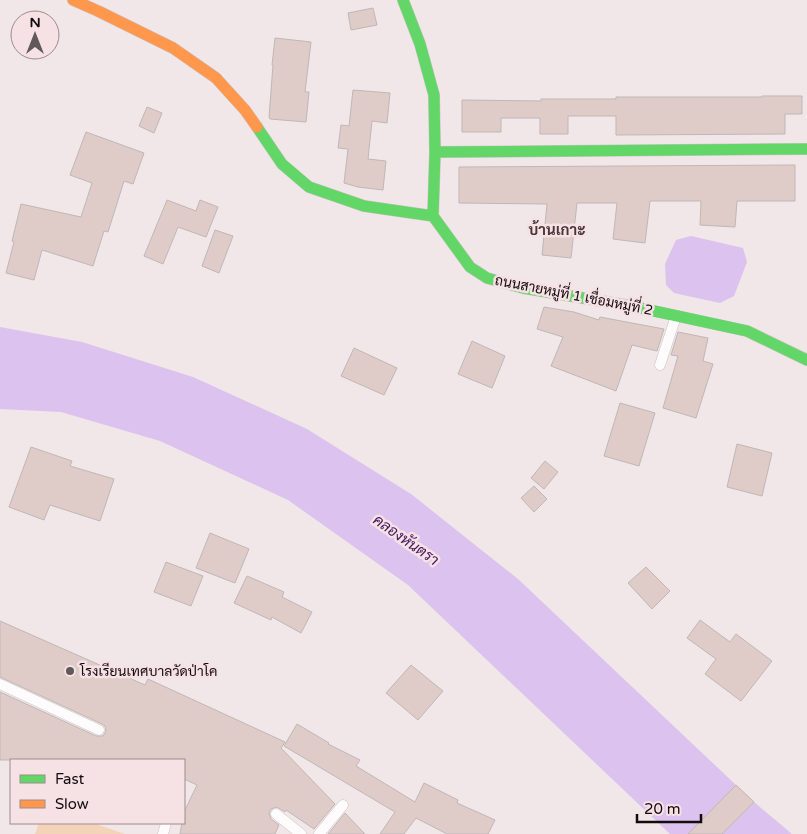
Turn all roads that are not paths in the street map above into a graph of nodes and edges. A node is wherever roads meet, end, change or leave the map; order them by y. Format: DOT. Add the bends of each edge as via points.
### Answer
graph roads {
  1 [pos="73,0"];
  2 [pos="403,0"];
  3 [pos="807,149"];
  4 [pos="434,152"];
  5 [pos="433,216"];
  6 [pos="676,315"];
  7 [pos="807,360"];
  8 [pos="660,365"];
  9 [pos="0,684"];
  10 [pos="98,730"];
  11 [pos="343,804"];
  12 [pos="276,814"];
  13 [pos="301,834"];
  14 [pos="319,834"];
  1 -- 5 [label="street" via="173,48 216,78 245,110 282,164 309,186 364,206"];
  2 -- 4 [label="street" via="420,44 434,95"];
  3 -- 4 [label="street"];
  4 -- 5 [label="street"];
  5 -- 6 [label="street, ถนนสายหมู่ที่ 1 เชื่อมหมู่ที่ 2" via="470,267 487,278 523,288"];
  6 -- 7 [label="street, ถนนสายหมู่ที่ 1 เชื่อมหมู่ที่ 2" via="747,331"];
  6 -- 8 [label="lane"];
  9 -- 10 [label="lane"];
  11 -- 14 [label="lane"];
  12 -- 13 [label="lane"];
}
